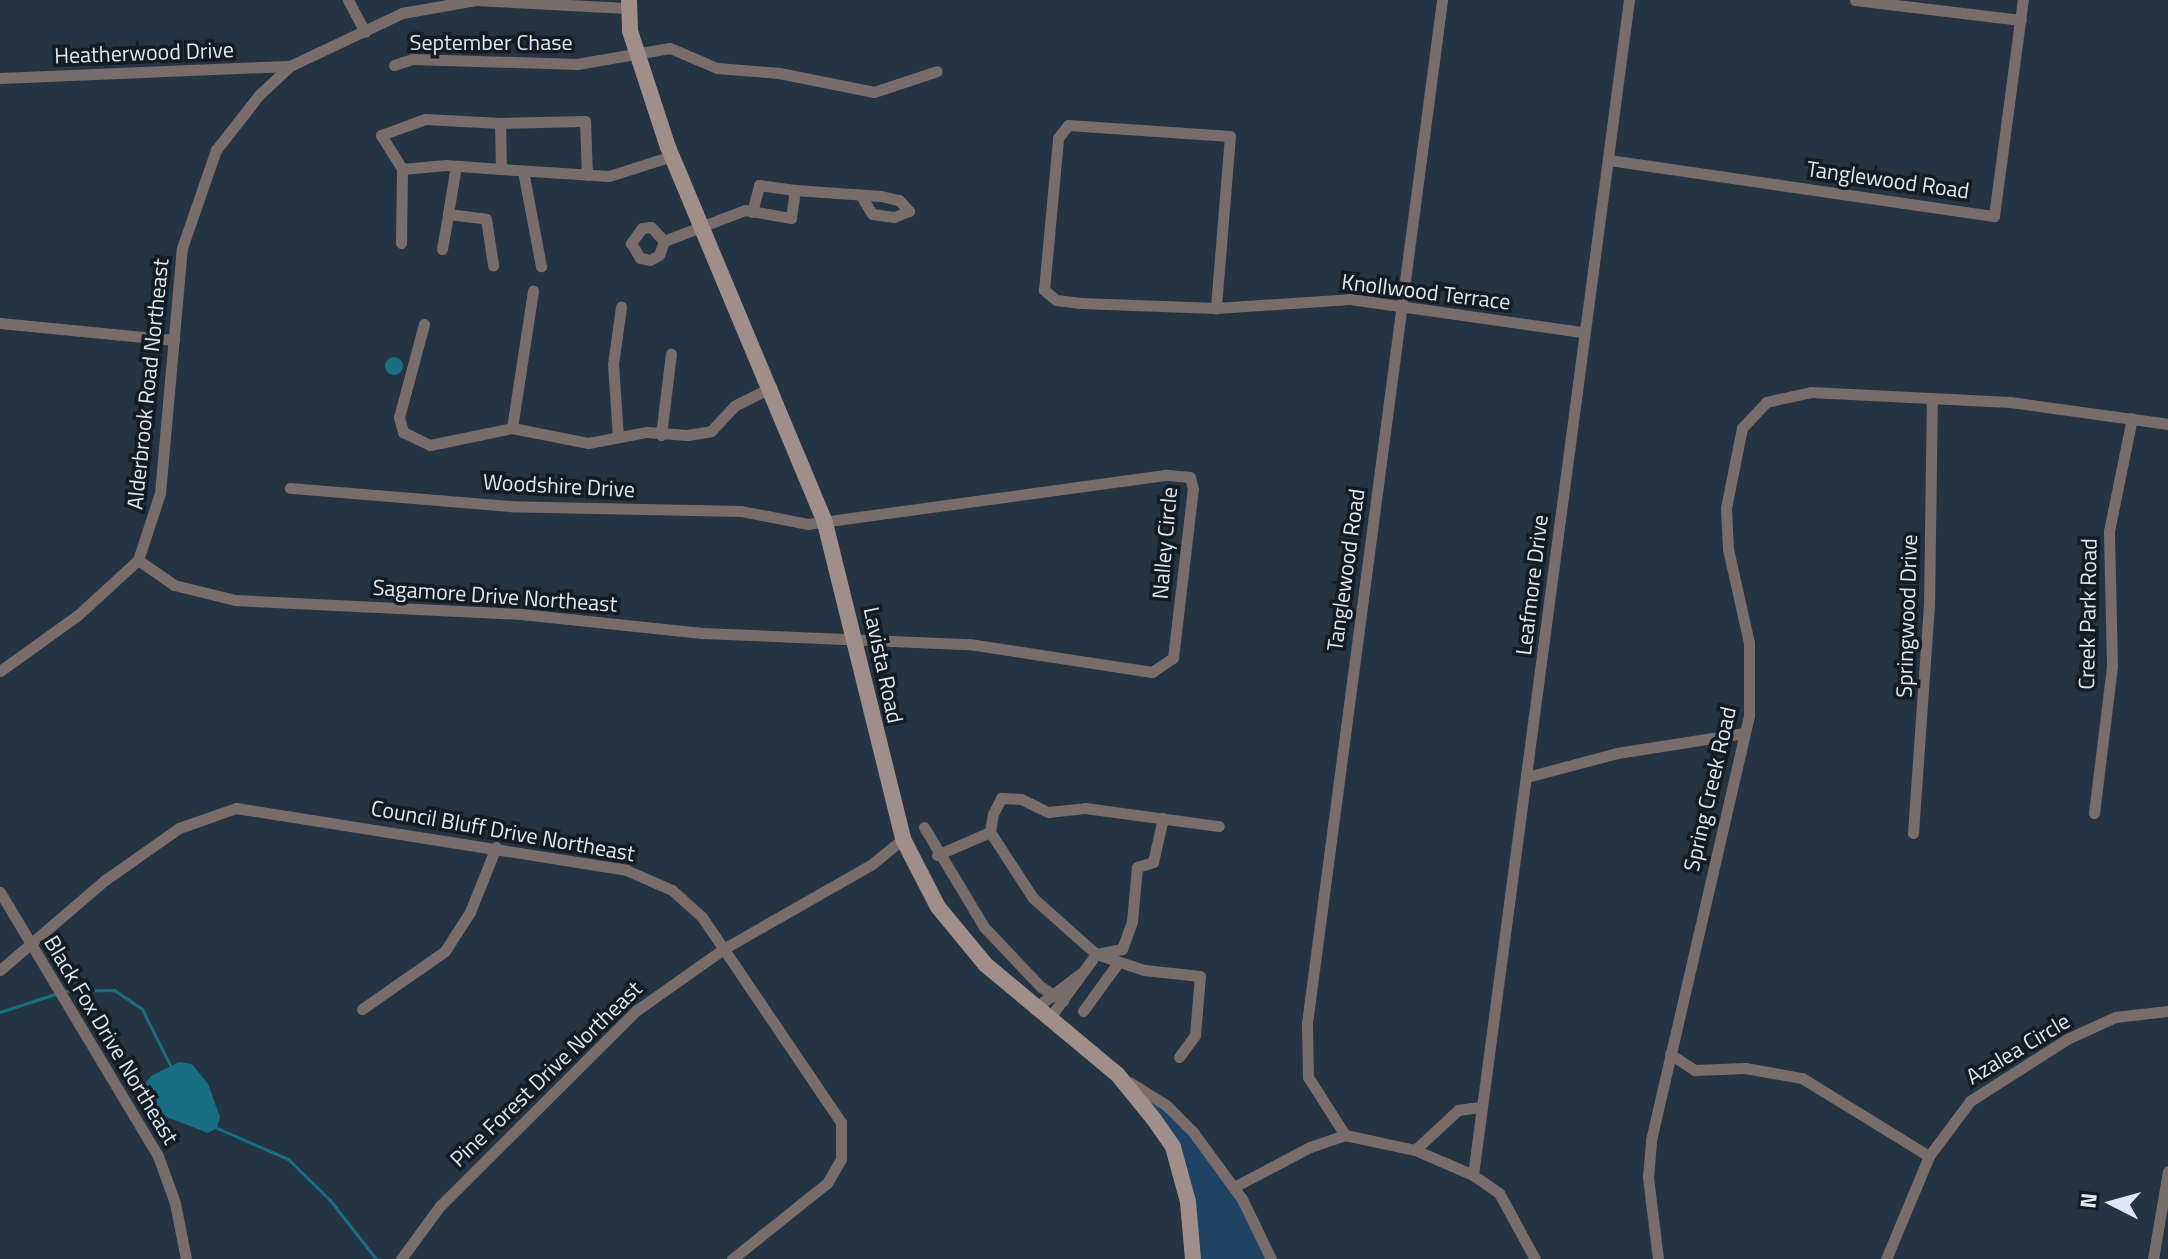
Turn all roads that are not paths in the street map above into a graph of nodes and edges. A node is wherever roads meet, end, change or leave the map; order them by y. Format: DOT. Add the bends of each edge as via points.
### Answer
graph roads {
  1 [pos="348,0"];
  2 [pos="1442,0"];
  3 [pos="1629,0"];
  4 [pos="1855,0"];
  5 [pos="2023,0"];
  6 [pos="428,3"];
  7 [pos="625,3"];
  8 [pos="2021,20"];
  9 [pos="365,32"];
  10 [pos="636,52"];
  11 [pos="394,65"];
  12 [pos="290,66"];
  13 [pos="937,71"];
  14 [pos="0,78"];
  15 [pos="500,123"];
  16 [pos="672,156"];
  17 [pos="1609,160"];
  18 [pos="456,166"];
  19 [pos="402,169"];
  20 [pos="501,169"];
  21 [pos="523,171"];
  22 [pos="587,175"];
  23 [pos="795,190"];
  24 [pos="863,199"];
  25 [pos="752,212"];
  26 [pos="448,214"];
  27 [pos="702,225"];
  28 [pos="664,241"];
  29 [pos="401,243"];
  30 [pos="442,249"];
  31 [pos="493,265"];
  32 [pos="541,266"];
  33 [pos="533,291"];
  34 [pos="621,307"];
  35 [pos="1216,308"];
  36 [pos="1402,308"];
  37 [pos="0,323"];
  38 [pos="424,324"];
  39 [pos="1582,332"];
  40 [pos="174,340"];
  41 [pos="671,354"];
  42 [pos="772,387"];
  43 [pos="1932,400"];
  44 [pos="2132,418"];
  45 [pos="2168,424"];
  46 [pos="512,428"];
  47 [pos="661,435"];
  48 [pos="618,437"];
  49 [pos="290,488"];
  50 [pos="825,523"];
  51 [pos="138,560"];
  52 [pos="858,639"];
  53 [pos="0,671"];
  54 [pos="1744,733"];
  55 [pos="1527,777"];
  56 [pos="2094,813"];
  57 [pos="1163,818"];
  58 [pos="1219,826"];
  59 [pos="924,827"];
  60 [pos="990,832"];
  61 [pos="1913,833"];
  62 [pos="903,839"];
  63 [pos="496,847"];
  64 [pos="937,855"];
  65 [pos="0,892"];
  66 [pos="30,943"];
  67 [pos="725,948"];
  68 [pos="1096,954"];
  69 [pos="1118,963"];
  70 [pos="0,970"];
  71 [pos="1080,974"];
  72 [pos="1053,992"];
  73 [pos="1063,1001"];
  74 [pos="362,1009"];
  75 [pos="1083,1011"];
  76 [pos="2168,1011"];
  77 [pos="1041,1014"];
  78 [pos="1670,1054"];
  79 [pos="1179,1057"];
  80 [pos="1117,1074"];
  81 [pos="1480,1107"];
  82 [pos="1345,1135"];
  83 [pos="1415,1150"];
  84 [pos="1929,1156"];
  85 [pos="2168,1171"];
  86 [pos="1473,1175"];
  87 [pos="1234,1187"];
  88 [pos="186,1259"];
  89 [pos="401,1259"];
  90 [pos="732,1259"];
  91 [pos="1193,1259"];
  92 [pos="1271,1259"];
  93 [pos="1535,1259"];
  94 [pos="1658,1259"];
  95 [pos="1886,1259"];
  96 [pos="2153,1259"];
  1 -- 9 [label="street"];
  2 -- 36 [label="street, Tanglewood Road"];
  3 -- 17 [label="street, Leafmore Drive"];
  4 -- 8 [label="street"];
  5 -- 8 [label="street, Tanglewood Road"];
  6 -- 7 [label="street"];
  6 -- 9 [label="street"];
  7 -- 10 [label="main road, Lavista Road"];
  8 -- 17 [label="street, Tanglewood Road" via="1994,216"];
  9 -- 12 [label="street"];
  10 -- 11 [label="street, September Chase" via="577,64 412,59"];
  10 -- 13 [label="street, September Chase" via="670,48 717,68 779,73 874,92"];
  10 -- 16 [label="main road, Lavista Road"];
  12 -- 14 [label="street, Heatherwood Drive"];
  12 -- 40 [label="street, Alderbrook Road Northeast" via="259,95 216,150 199,188 182,248"];
  15 -- 19 [label="street" via="425,119 381,135"];
  15 -- 20 [label="street"];
  15 -- 22 [label="street" via="585,121"];
  16 -- 22 [label="street" via="644,169"];
  16 -- 27 [label="main road, Lavista Road"];
  17 -- 39 [label="street, Leafmore Drive"];
  18 -- 19 [label="street"];
  18 -- 20 [label="street"];
  18 -- 26 [label="street"];
  19 -- 29 [label="street"];
  20 -- 21 [label="street"];
  21 -- 22 [label="street"];
  21 -- 32 [label="street"];
  23 -- 24 [label="street"];
  23 -- 25 [label="street" via="759,185"];
  23 -- 25 [label="street" via="791,218"];
  25 -- 27 [label="street"];
  26 -- 30 [label="street"];
  26 -- 31 [label="street" via="486,219"];
  27 -- 28 [label="street"];
  27 -- 42 [label="main road, Lavista Road"];
  28 -- 28 [label="street" via="651,227 634,233 633,252 650,260 659,255"];
  33 -- 46 [label="street"];
  34 -- 48 [label="street" via="613,364"];
  35 -- 35 [label="street, Knollwood Terrace" via="1080,303 1056,300 1044,290 1058,138 1068,125 1230,136"];
  35 -- 36 [label="street, Knollwood Terrace" via="1350,299"];
  36 -- 39 [label="street, Knollwood Terrace"];
  36 -- 82 [label="street, Tanglewood Road" via="1307,1023 1308,1077"];
  37 -- 40 [label="street"];
  38 -- 46 [label="street" via="403,391 403,432 430,445"];
  39 -- 55 [label="street, Leafmore Drive"];
  40 -- 51 [label="street, Alderbrook Road Northeast" via="160,493"];
  41 -- 47 [label="street"];
  42 -- 47 [label="street" via="734,406 711,431"];
  42 -- 50 [label="main road, Lavista Road"];
  43 -- 44 [label="street, Spring Creek Road" via="2010,402"];
  43 -- 54 [label="street, Spring Creek Road" via="1811,392 1766,402 1742,428 1726,508 1728,549 1749,643"];
  43 -- 61 [label="street, Springwood Drive" via="1929,606"];
  44 -- 45 [label="street, Spring Creek Road"];
  44 -- 56 [label="street, Creek Park Road" via="2109,531 2112,666"];
  46 -- 48 [label="street" via="588,443"];
  47 -- 48 [label="street"];
  49 -- 50 [label="street, Woodshire Drive" via="510,506 741,511"];
  50 -- 52 [label="main road, Lavista Road"];
  50 -- 52 [label="street, Nalley Circle" via="1137,478 1190,477 1177,633 1173,658 1164,668 1152,672 969,644"];
  51 -- 52 [label="street, Sagamore Drive Northeast" via="174,585 235,600"];
  51 -- 53 [label="street, Alderbrook Road Northeast" via="78,615"];
  52 -- 62 [label="main road, Lavista Road" via="879,758"];
  54 -- 55 [label="street" via="1617,753"];
  54 -- 78 [label="street, Spring Creek Road"];
  55 -- 81 [label="street, Leafmore Drive"];
  57 -- 58 [label="street"];
  57 -- 60 [label="street" via="1085,808 1048,812 1021,799 1001,798"];
  57 -- 68 [label="street" via="1153,862 1137,867 1132,921 1122,949"];
  59 -- 64 [label="street"];
  60 -- 64 [label="street"];
  60 -- 68 [label="street" via="1033,898"];
  62 -- 67 [label="street, Pine Forest Drive Northeast" via="872,864"];
  62 -- 77 [label="main road, Lavista Road" via="938,907 986,965"];
  63 -- 66 [label="street, Council Bluff Drive Northeast" via="236,808 179,828 105,880"];
  63 -- 67 [label="street, Council Bluff Drive Northeast" via="626,870 672,890"];
  63 -- 74 [label="street" via="470,912 445,951"];
  64 -- 72 [label="street" via="984,927 1041,987"];
  65 -- 66 [label="street, Black Fox Drive Northeast"];
  66 -- 70 [label="street, Council Bluff Drive Northeast"];
  66 -- 88 [label="street, Black Fox Drive Northeast" via="158,1156 175,1203"];
  67 -- 89 [label="street, Pine Forest Drive Northeast" via="637,1010 440,1206"];
  67 -- 90 [label="street, Council Bluff Drive Northeast" via="818,1084 841,1122 844,1138 841,1159 827,1183"];
  68 -- 69 [label="street"];
  68 -- 71 [label="street"];
  69 -- 75 [label="street"];
  69 -- 79 [label="street" via="1200,976 1195,1035"];
  71 -- 72 [label="street"];
  71 -- 73 [label="street"];
  72 -- 73 [label="street"];
  72 -- 77 [label="street"];
  73 -- 77 [label="street"];
  76 -- 84 [label="street, Azalea Circle" via="2115,1017 2013,1070 1970,1101"];
  77 -- 80 [label="main road, Lavista Road"];
  78 -- 84 [label="street" via="1695,1070 1745,1068 1802,1078"];
  78 -- 94 [label="street, Spring Creek Road" via="1648,1177"];
  80 -- 87 [label="street" via="1166,1105"];
  80 -- 91 [label="main road, Lavista Road" via="1173,1147 1188,1202"];
  81 -- 83 [label="street" via="1458,1110"];
  81 -- 86 [label="street, Leafmore Drive"];
  82 -- 83 [label="street"];
  82 -- 87 [label="street"];
  83 -- 86 [label="street"];
  84 -- 95 [label="street, Azalea Circle"];
  85 -- 96 [label="street"];
  86 -- 93 [label="street" via="1499,1193"];
  87 -- 92 [label="street"];
}
